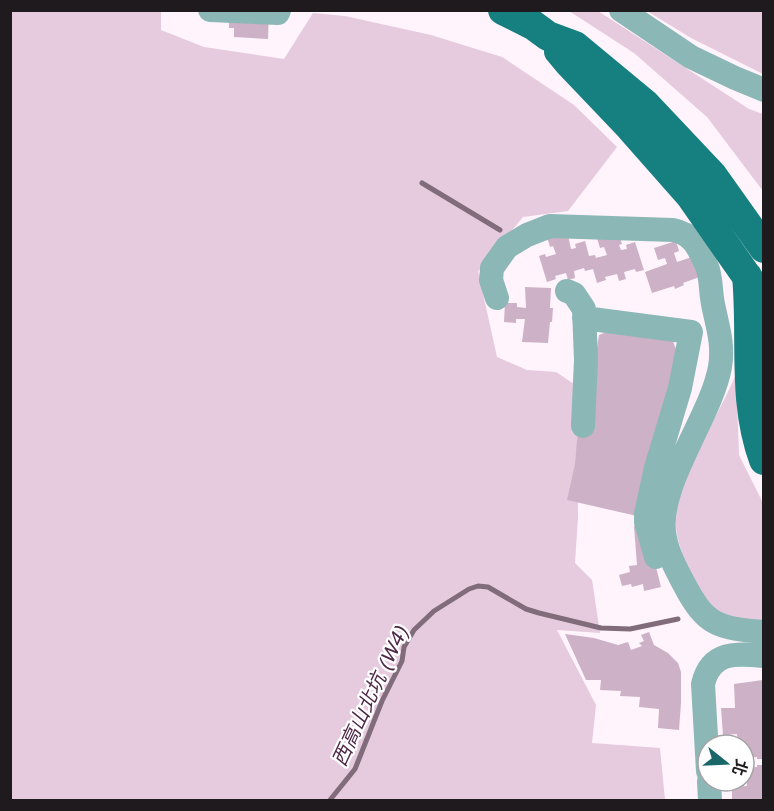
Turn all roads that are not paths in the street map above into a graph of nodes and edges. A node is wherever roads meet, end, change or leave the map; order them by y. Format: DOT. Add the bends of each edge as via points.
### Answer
graph roads {
  1 [pos="210,10"];
  2 [pos="279,10"];
  3 [pos="503,10"];
  4 [pos="621,10"];
  5 [pos="548,36"];
  6 [pos="764,90"];
  7 [pos="764,248"];
  8 [pos="747,276"];
  9 [pos="567,291"];
  10 [pos="497,298"];
  11 [pos="764,301"];
  12 [pos="584,318"];
  13 [pos="583,426"];
  14 [pos="761,436"];
  15 [pos="679,574"];
  16 [pos="764,632"];
  17 [pos="764,656"];
  18 [pos="706,733"];
  1 -- 2 [label="street"];
  3 -- 5 [label="main road"];
  4 -- 6 [label="street" via="691,57"];
  5 -- 7 [label="main road" via="575,46 645,104 712,176"];
  5 -- 8 [label="main road" via="690,195"];
  8 -- 11 [label="main road"];
  8 -- 14 [label="main road" via="751,405"];
  9 -- 12 [label="street" via="581,301"];
  10 -- 15 [label="street" via="490,272 496,260 521,237 550,226 665,230 681,232 695,241 709,271 723,350 713,393 680,465 665,511 664,537"];
  12 -- 13 [label="street"];
  12 -- 15 [label="street" via="691,332 646,514 663,580"];
  15 -- 16 [label="street" via="694,603 711,621"];
  17 -- 18 [label="street" via="730,655 718,659 708,670 703,684"];
}
